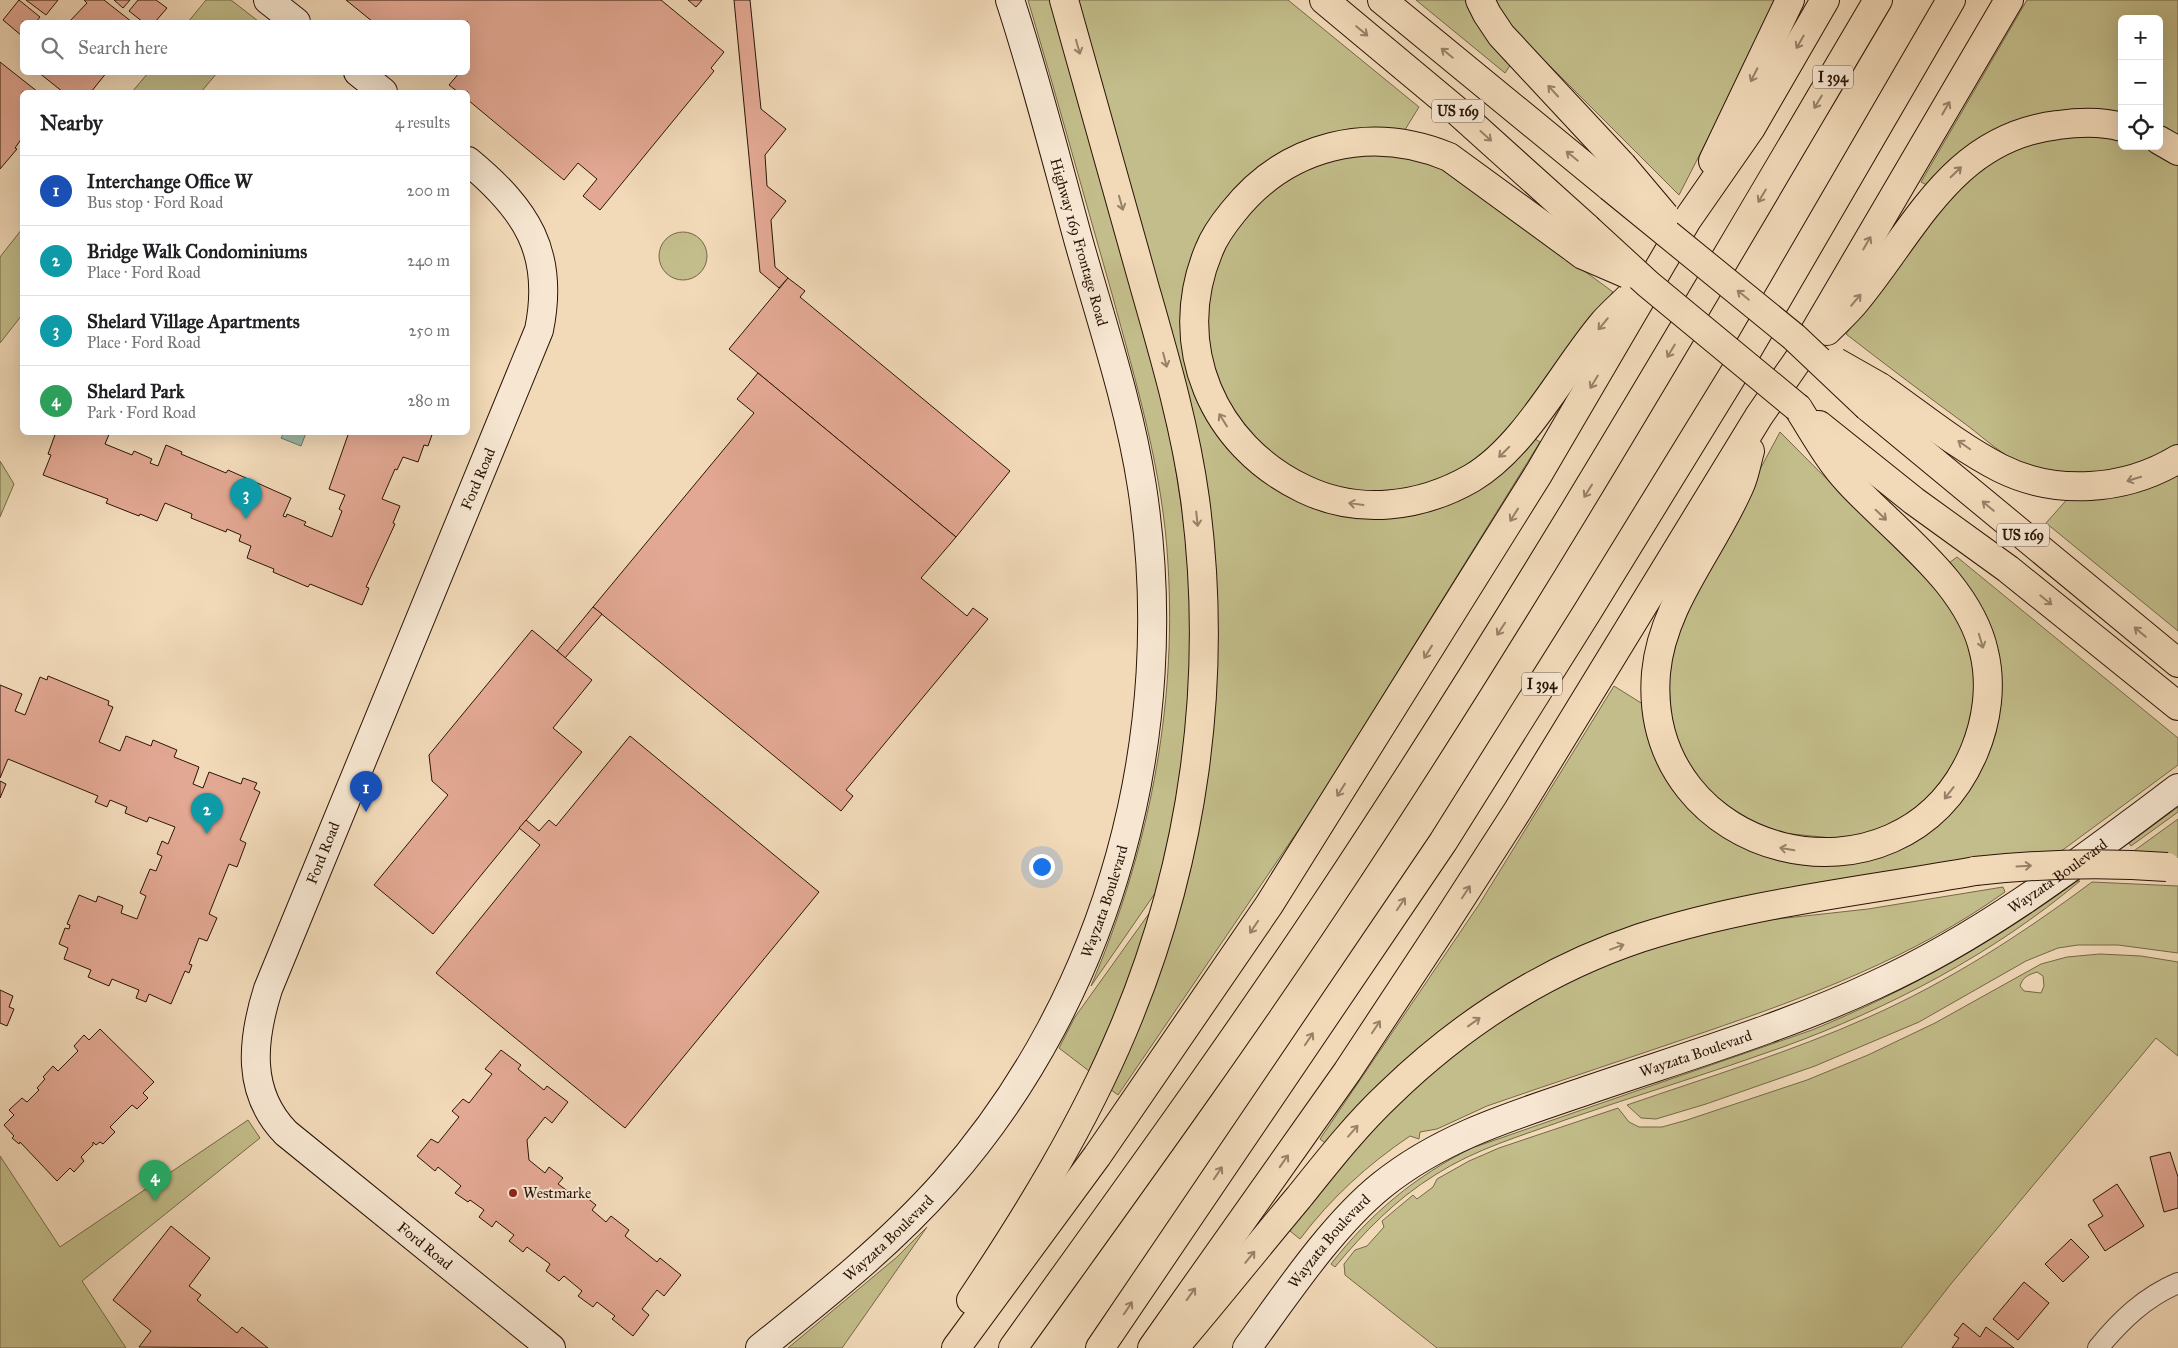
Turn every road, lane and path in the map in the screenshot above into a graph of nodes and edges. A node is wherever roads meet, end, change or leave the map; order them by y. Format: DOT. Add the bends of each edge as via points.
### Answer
graph roads {
  1 [pos="268,0"];
  2 [pos="1010,0"];
  3 [pos="1064,0"];
  4 [pos="1324,0"];
  5 [pos="1382,0"];
  6 [pos="1480,0"];
  7 [pos="1790,0"];
  8 [pos="1825,0"];
  9 [pos="1878,0"];
  10 [pos="1952,0"];
  11 [pos="2009,0"];
  12 [pos="293,20"];
  13 [pos="362,75"];
  14 [pos="380,90"];
  15 [pos="2118,126"];
  16 [pos="2163,142"];
  17 [pos="2178,151"];
  18 [pos="470,163"];
  19 [pos="1616,176"];
  20 [pos="1687,220"];
  21 [pos="1581,238"];
  22 [pos="1655,274"];
  23 [pos="1796,349"];
  24 [pos="1759,416"];
  25 [pos="1840,455"];
  26 [pos="2178,459"];
  27 [pos="1142,485"];
  28 [pos="2178,663"];
  29 [pos="2178,706"];
  30 [pos="2178,788"];
  31 [pos="2173,868"];
  32 [pos="2178,1283"];
  33 [pos="551,1348"];
  34 [pos="760,1348"];
  35 [pos="939,1348"];
  36 [pos="956,1348"];
  37 [pos="1013,1348"];
  38 [pos="1100,1348"];
  39 [pos="1152,1348"];
  40 [pos="1174,1348"];
  41 [pos="1247,1348"];
  42 [pos="2098,1348"];
  1 -- 12 [label="street"];
  2 -- 27 [label="street, Highway 169 Frontage Road" via="1120,387"];
  3 -- 35 [label="highway, one-way" via="1159,337 1195,497 1203,588 1204,680 1199,742 1191,799 1160,931 1123,1029 1103,1073 1023,1218"];
  4 -- 21 [label="highway, US 169, one-way" via="1456,110"];
  19 -- 5 [label="highway, US 169, one-way"];
  19 -- 6 [label="highway, one-way" via="1501,35"];
  7 -- 20 [label="highway, one-way"];
  8 -- 20 [label="highway, one-way" via="1751,128"];
  9 -- 37 [label="highway, I 394, one-way" via="1590,487 1335,889"];
  38 -- 10 [label="highway, I 394, one-way" via="1448,833 1730,378"];
  23 -- 11 [label="highway, one-way"];
  13 -- 14 [label="street"];
  23 -- 15 [label="highway, one-way" via="1856,302 1922,211 1971,159 2028,129 2074,123"];
  16 -- 17 [label="highway"];
  18 -- 33 [label="street, Ford Road" via="512,202 534,239 544,289 539,330 268,989 259,1017 254,1055 262,1096 273,1119 286,1133"];
  23 -- 19 [label="highway, US 169, one-way, bridge"];
  20 -- 22 [label="highway"];
  21 -- 22 [label="highway, bridge" via="1583,255"];
  22 -- 21 [label="highway, one-way" via="1604,322 1507,450 1474,477 1414,501 1372,506 1334,501 1293,484 1245,449 1231,433 1208,393 1200,367 1193,318 1209,249 1228,218 1256,187 1278,170 1324,149 1364,140 1428,148 1449,156"];
  22 -- 25 [label="highway, bridge" via="1798,408"];
  22 -- 36 [label="highway, one-way" via="1534,482 1269,905 1097,1156"];
  23 -- 24 [label="highway"];
  26 -- 23 [label="highway, one-way, bridge" via="2146,476 2126,482 2082,486 2043,482 2001,468 1880,387"];
  28 -- 23 [label="highway, US 169, one-way, bridge"];
  25 -- 24 [label="highway, one-way" via="1847,480 1916,548 1969,611 1984,650 1988,693 1980,738 1970,762 1942,802 1927,816 1892,838 1873,845 1850,850 1806,852 1757,840 1721,819 1673,764 1658,719 1656,670 1669,619 1741,483"];
  39 -- 24 [label="highway, one-way" via="1336,1088 1444,925"];
  25 -- 29 [label="highway, US 169, one-way" via="2008,569"];
  27 -- 34 [label="street, Wayzata Boulevard" via="1153,626 1146,731 1132,813 1113,882 1070,993 1034,1059 979,1141 947,1180 881,1247"];
  30 -- 41 [label="street, Wayzata Boulevard" via="2003,914 1949,948 1884,981 1769,1028 1486,1125 1427,1153 1358,1206"];
  40 -- 31 [label="highway, one-way, bridge" via="1334,1154 1388,1094 1446,1042 1513,997 1593,956 1669,929 1751,910 1975,871 2069,863"];
  32 -- 42 [label="street" via="2147,1300 2127,1316"];
}
